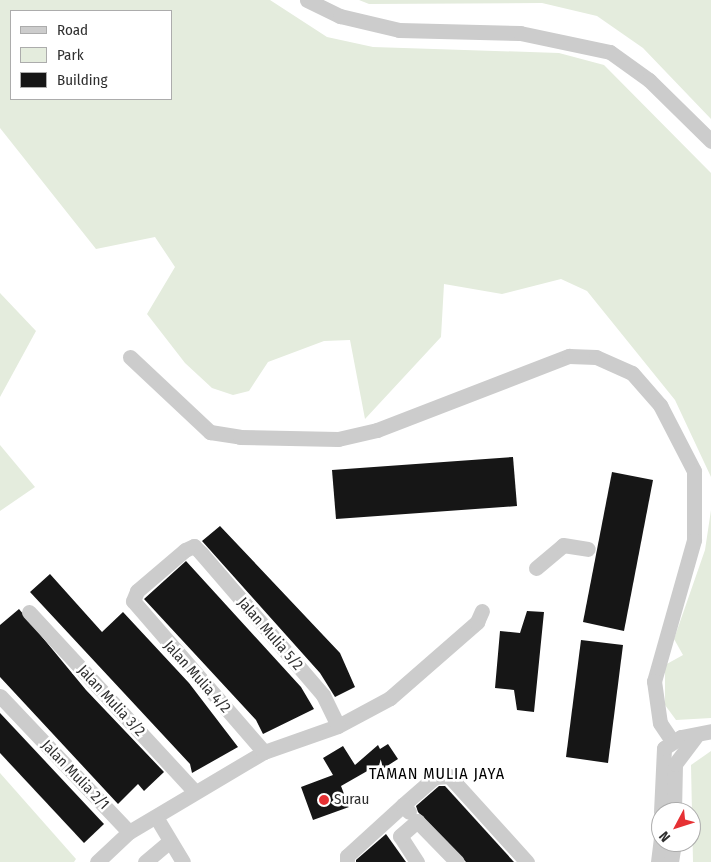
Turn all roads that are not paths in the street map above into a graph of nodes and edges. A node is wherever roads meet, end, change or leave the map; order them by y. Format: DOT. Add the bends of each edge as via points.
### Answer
graph roads {
  1 [pos="307,0"];
  2 [pos="711,141"];
  3 [pos="130,357"];
  4 [pos="194,546"];
  5 [pos="588,550"];
  6 [pos="536,568"];
  7 [pos="482,611"];
  8 [pos="29,612"];
  9 [pos="0,696"];
  10 [pos="338,726"];
  11 [pos="704,733"];
  12 [pos="672,741"];
  13 [pos="264,752"];
  14 [pos="194,791"];
  15 [pos="661,802"];
  16 [pos="674,802"];
  17 [pos="403,805"];
  18 [pos="156,817"];
  19 [pos="417,821"];
  20 [pos="129,832"];
  21 [pos="169,842"];
  22 [pos="97,862"];
  23 [pos="145,862"];
  24 [pos="183,862"];
  25 [pos="347,862"];
  26 [pos="417,862"];
  27 [pos="457,862"];
  28 [pos="527,862"];
  1 -- 2 [label="street" via="340,16 389,29 520,33 610,52 649,80"];
  3 -- 12 [label="street" via="210,432 240,438 338,439 376,430 569,356 596,357 632,373 660,405 694,471 694,540 654,681 660,724"];
  4 -- 10 [label="street, Jalan Mulia 5/2" via="323,695"];
  4 -- 13 [label="street, Jalan Mulia 4/2" via="137,591 133,601"];
  5 -- 6 [label="street" via="563,545"];
  7 -- 10 [label="street" via="477,622 390,698"];
  8 -- 14 [label="street, Jalan Mulia 3/2"];
  9 -- 20 [label="street, Jalan Mulia 2/1"];
  10 -- 13 [label="street"];
  11 -- 12 [label="street"];
  11 -- 16 [label="street" via="675,764"];
  12 -- 15 [label="street" via="662,754"];
  13 -- 14 [label="street"];
  14 -- 18 [label="street"];
  17 -- 19 [label="street"];
  17 -- 25 [label="street" via="347,856"];
  17 -- 28 [label="street" via="435,777 449,776"];
  18 -- 20 [label="street"];
  18 -- 21 [label="street"];
  19 -- 26 [label="street" via="400,836"];
  19 -- 27 [label="street"];
  20 -- 22 [label="street"];
  21 -- 23 [label="street"];
  21 -- 24 [label="street"];
}
